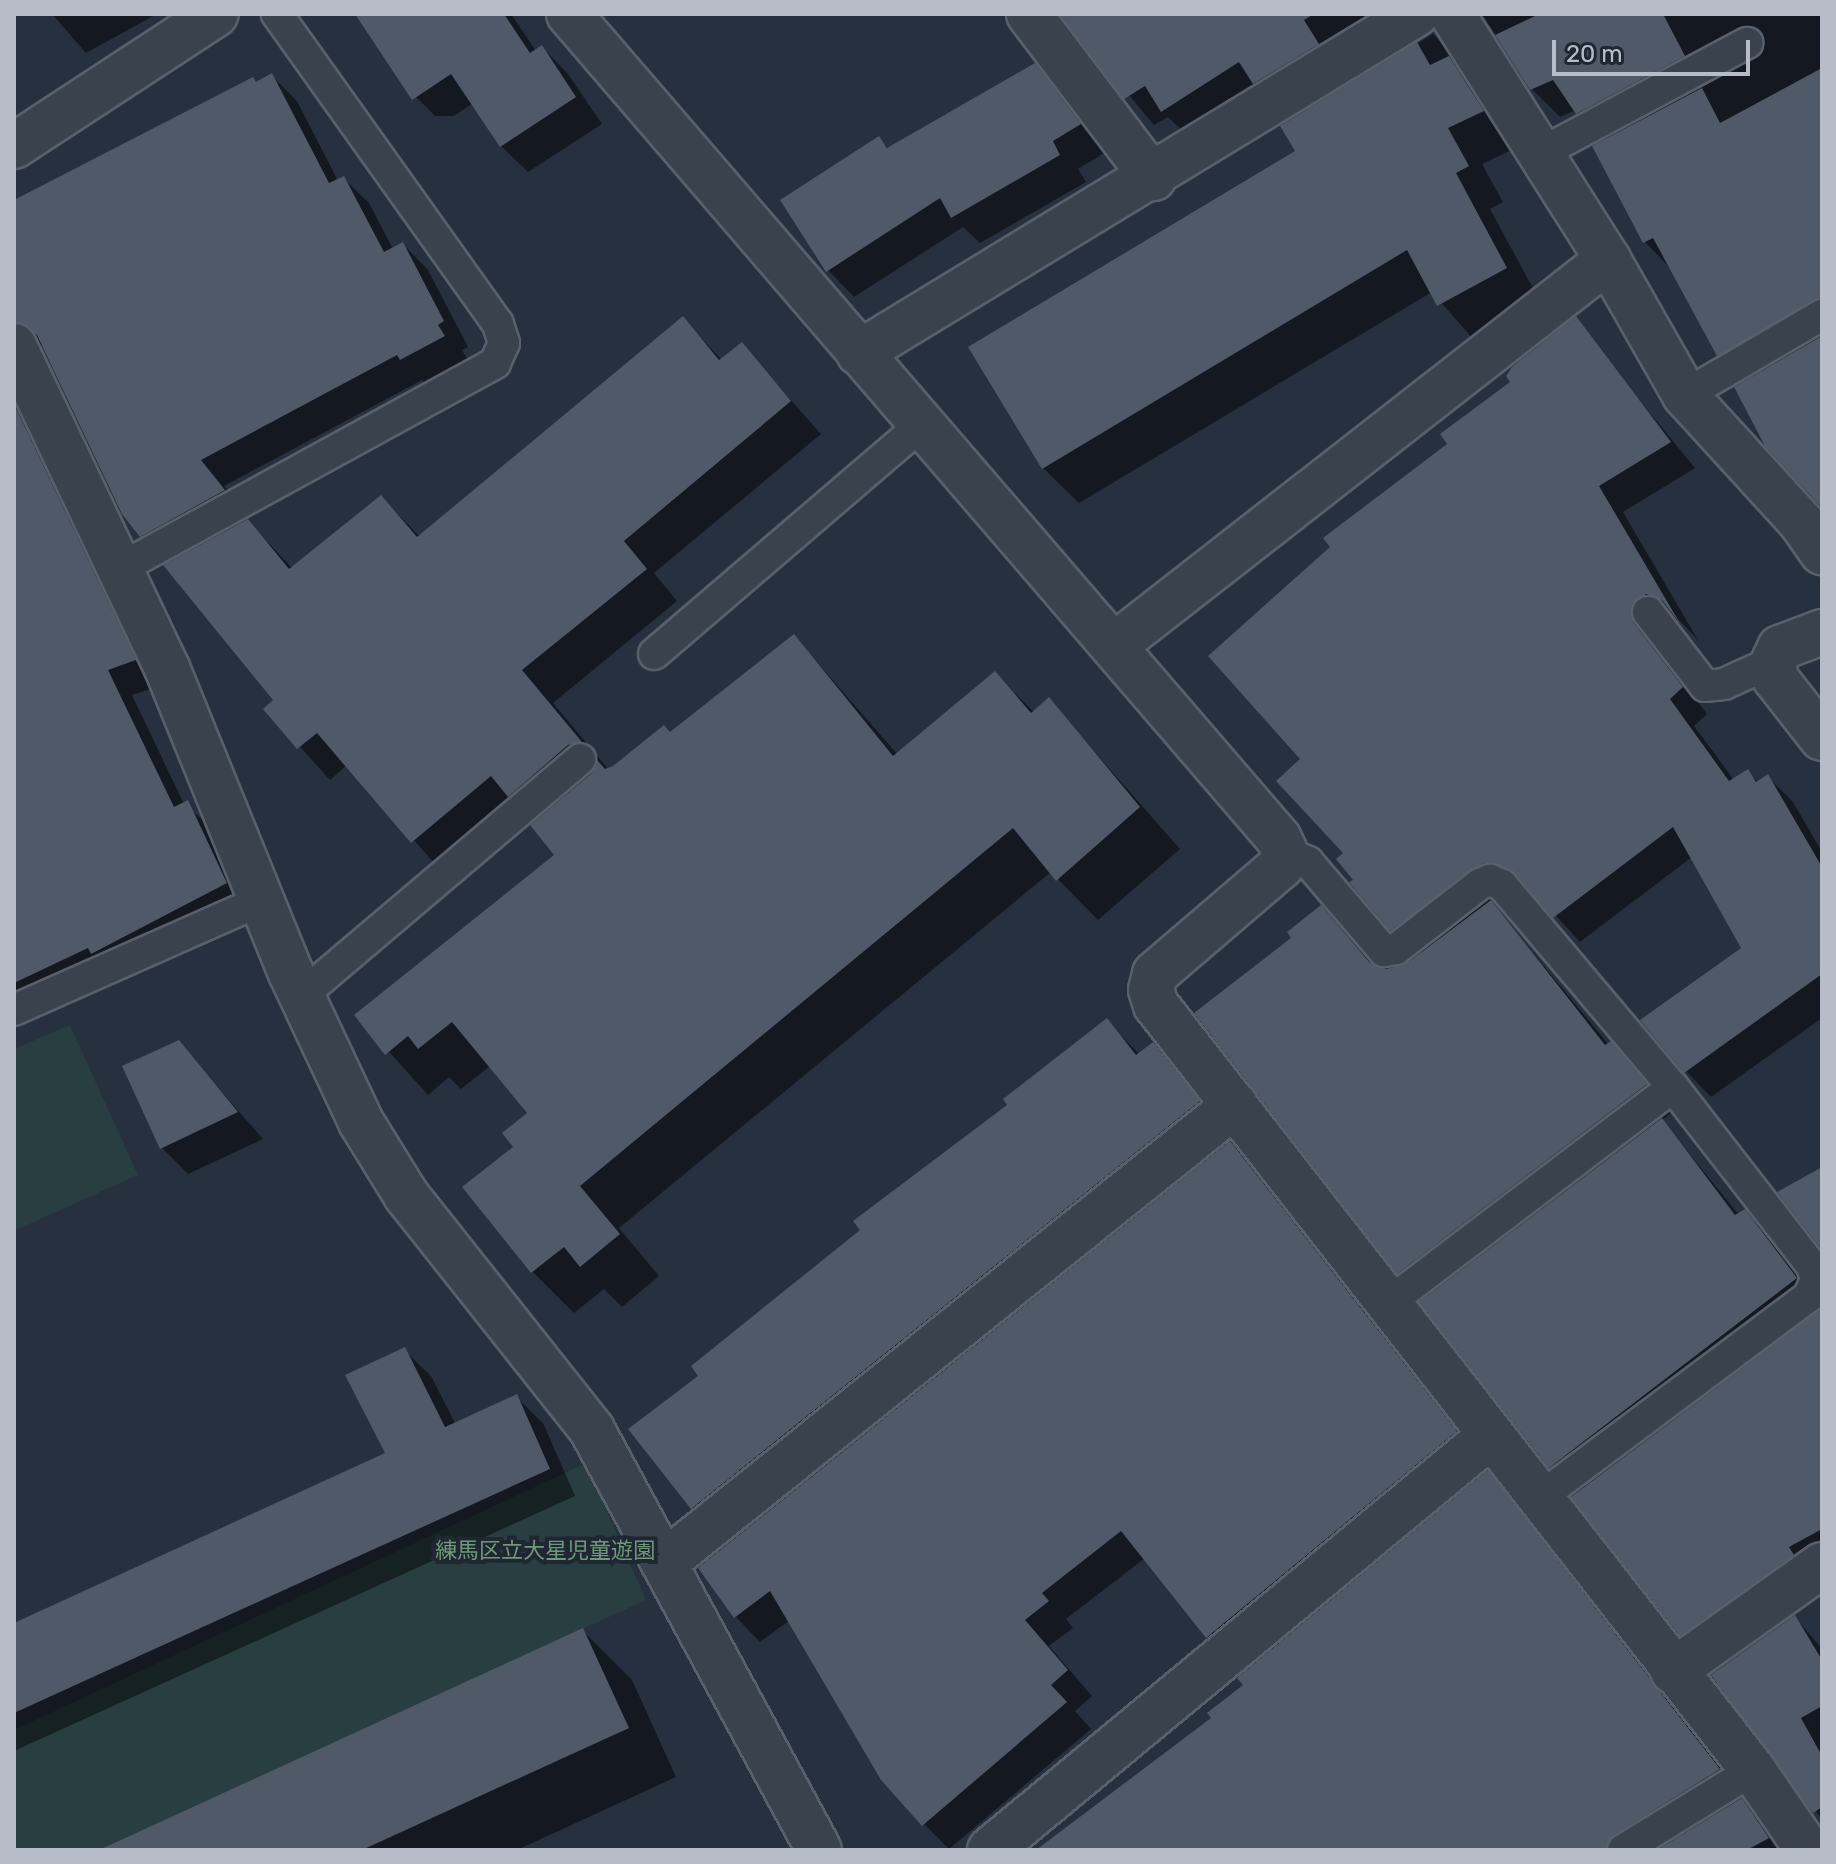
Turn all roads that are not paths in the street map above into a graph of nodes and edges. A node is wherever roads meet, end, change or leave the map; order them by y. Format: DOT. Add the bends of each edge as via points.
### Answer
graph roads {
  1 [pos="216,14"];
  2 [pos="277,14"];
  3 [pos="569,14"];
  4 [pos="1029,14"];
  5 [pos="1416,14"];
  6 [pos="1452,14"];
  7 [pos="1747,43"];
  8 [pos="14,146"];
  9 [pos="1541,153"];
  10 [pos="1153,178"];
  11 [pos="1608,260"];
  12 [pos="1822,315"];
  13 [pos="14,346"];
  14 [pos="859,353"];
  15 [pos="1685,395"];
  16 [pos="921,425"];
  17 [pos="1822,552"];
  18 [pos="119,569"];
  19 [pos="1648,612"];
  20 [pos="1822,632"];
  21 [pos="1115,645"];
  22 [pos="654,654"];
  23 [pos="1774,661"];
  24 [pos="1822,738"];
  25 [pos="580,759"];
  26 [pos="1285,852"];
  27 [pos="262,900"];
  28 [pos="301,996"];
  29 [pos="14,1010"];
  30 [pos="1673,1087"];
  31 [pos="1235,1105"];
  32 [pos="1391,1301"];
  33 [pos="1490,1436"];
  34 [pos="1541,1497"];
  35 [pos="664,1563"];
  36 [pos="1822,1565"];
  37 [pos="1673,1671"];
  38 [pos="1753,1770"];
  39 [pos="819,1850"];
  40 [pos="990,1850"];
  41 [pos="1623,1850"];
  42 [pos="1808,1850"];
  1 -- 8 [label="street"];
  2 -- 18 [label="lane" via="498,324 504,343 495,363"];
  3 -- 14 [label="street"];
  4 -- 10 [label="street"];
  5 -- 10 [label="street"];
  6 -- 9 [label="street"];
  7 -- 9 [label="lane"];
  9 -- 11 [label="street"];
  10 -- 14 [label="street"];
  11 -- 15 [label="street"];
  11 -- 21 [label="street"];
  12 -- 15 [label="lane"];
  13 -- 18 [label="street"];
  14 -- 16 [label="street"];
  15 -- 17 [label="street"];
  16 -- 21 [label="street"];
  16 -- 22 [label="lane"];
  18 -- 27 [label="street" via="167,668"];
  19 -- 23 [label="lane" via="1705,686 1724,684"];
  20 -- 23 [label="street" via="1780,648"];
  21 -- 26 [label="street"];
  23 -- 24 [label="street" via="1775,678"];
  25 -- 28 [label="lane"];
  26 -- 30 [label="lane" via="1308,862 1384,951 1396,949 1480,884 1490,880 1502,885"];
  26 -- 31 [label="street" via="1281,866 1155,974 1151,990 1156,1005"];
  27 -- 28 [label="street"];
  27 -- 29 [label="lane"];
  28 -- 35 [label="street" via="361,1122 406,1195 592,1430"];
  30 -- 32 [label="lane"];
  30 -- 34 [label="lane" via="1812,1266 1816,1280 1808,1297"];
  31 -- 32 [label="street"];
  31 -- 35 [label="street"];
  32 -- 33 [label="street"];
  33 -- 34 [label="street"];
  33 -- 40 [label="street"];
  34 -- 37 [label="street"];
  35 -- 39 [label="street"];
  36 -- 37 [label="street"];
  37 -- 38 [label="street"];
  38 -- 41 [label="lane"];
  38 -- 42 [label="street"];
}
